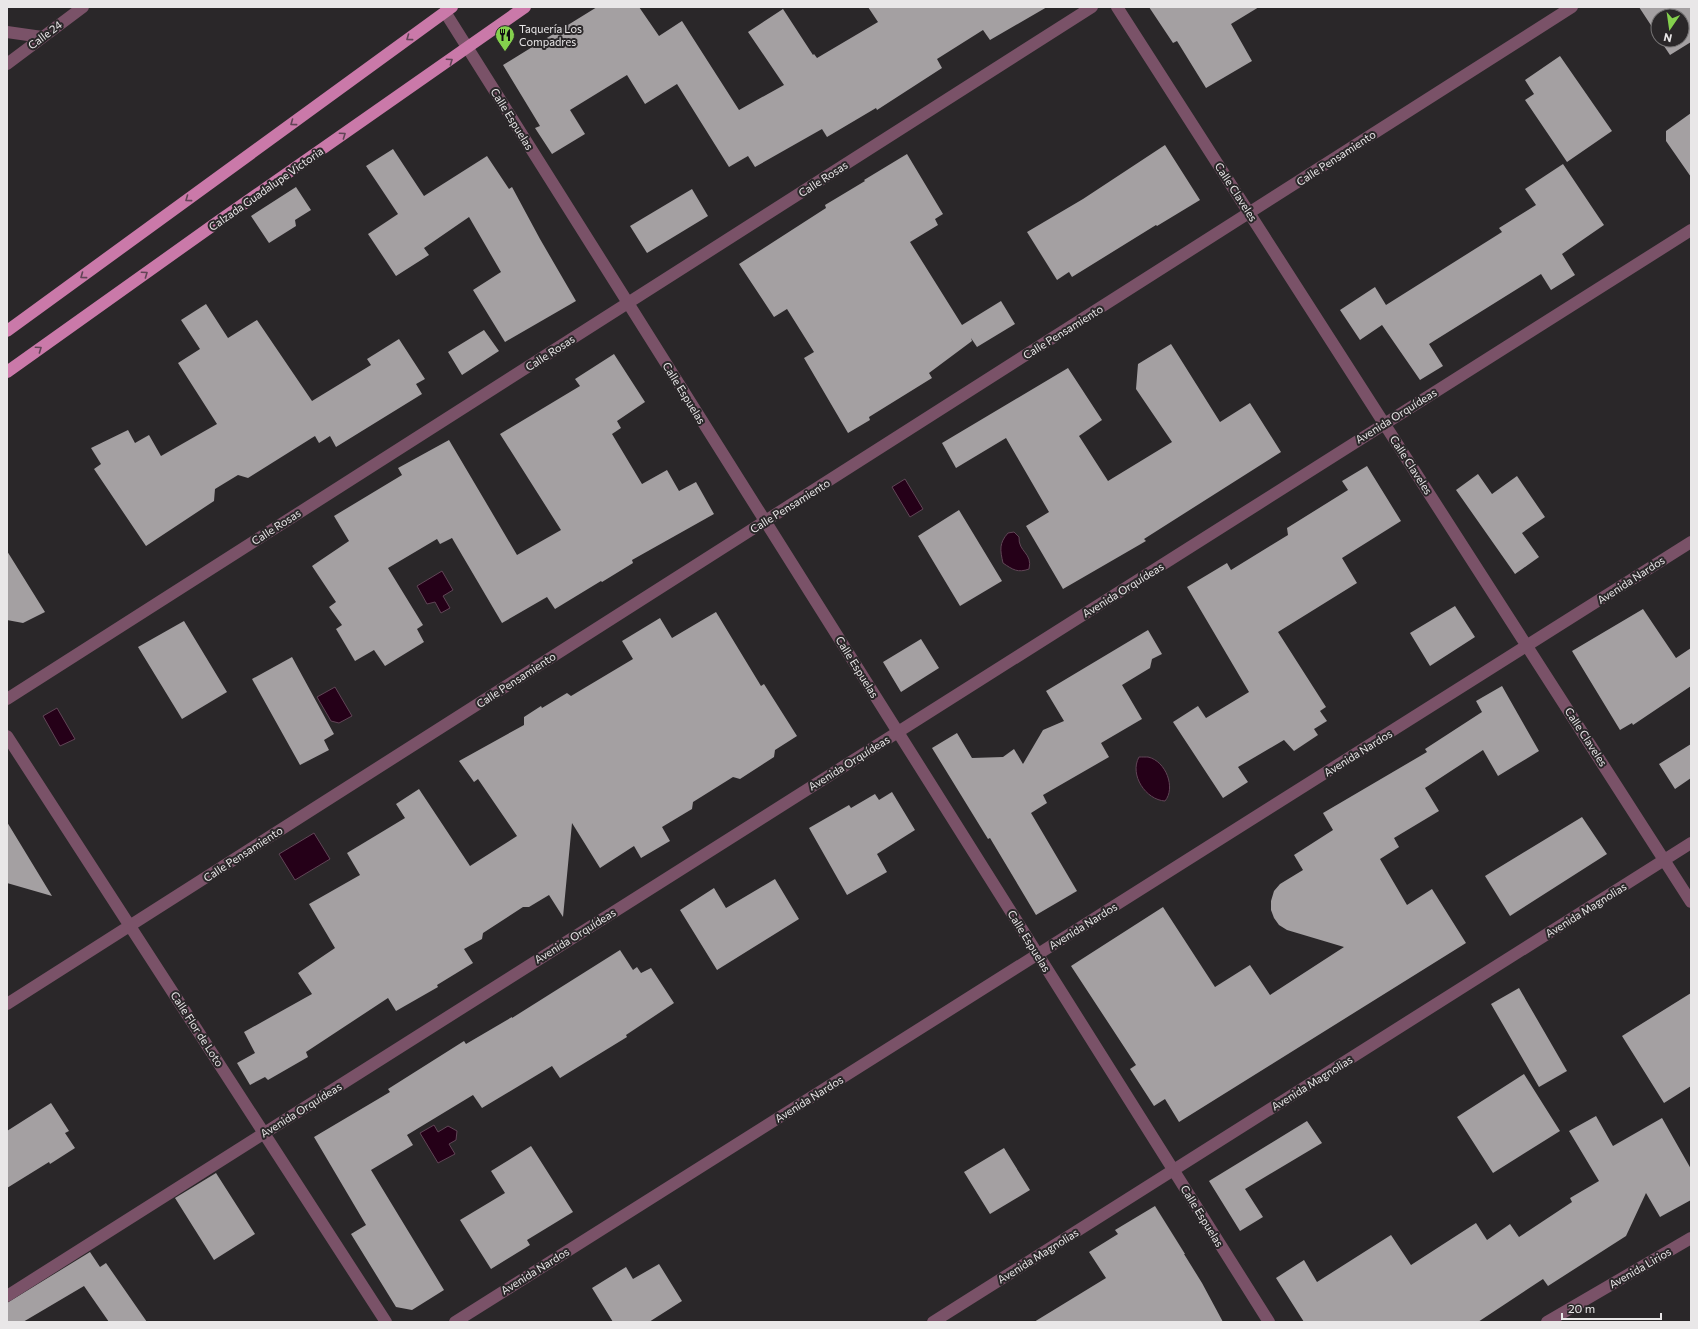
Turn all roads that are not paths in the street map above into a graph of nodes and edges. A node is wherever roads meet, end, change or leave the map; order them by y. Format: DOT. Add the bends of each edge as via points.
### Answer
graph roads {
  1 [pos="83,7"];
  2 [pos="525,7"];
  3 [pos="1092,7"];
  4 [pos="1117,7"];
  5 [pos="1572,7"];
  6 [pos="449,10"];
  7 [pos="7,32"];
  8 [pos="42,37"];
  9 [pos="468,48"];
  10 [pos="7,64"];
  11 [pos="1249,213"];
  12 [pos="1691,230"];
  13 [pos="628,303"];
  14 [pos="7,331"];
  15 [pos="7,372"];
  16 [pos="1384,424"];
  17 [pos="765,521"];
  18 [pos="1691,542"];
  19 [pos="1527,646"];
  20 [pos="7,699"];
  21 [pos="898,732"];
  22 [pos="7,736"];
  23 [pos="1691,843"];
  24 [pos="1664,860"];
  25 [pos="1691,902"];
  26 [pos="130,926"];
  27 [pos="1038,955"];
  28 [pos="7,1004"];
  29 [pos="264,1133"];
  30 [pos="1174,1170"];
  31 [pos="1691,1238"];
  32 [pos="7,1296"];
  33 [pos="386,1322"];
  34 [pos="455,1322"];
  35 [pos="933,1322"];
  36 [pos="1269,1322"];
  37 [pos="1547,1322"];
  1 -- 8 [label="street, Calle 24"];
  2 -- 9 [label="main road, Calzada Guadalupe Victoria"];
  3 -- 13 [label="street, Calle Rosas"];
  4 -- 11 [label="street, Calle Claveles"];
  5 -- 11 [label="street, Calle Pensamiento"];
  6 -- 9 [label="street, Calle Espuelas"];
  6 -- 14 [label="main road, one-way"];
  7 -- 8 [label="street"];
  8 -- 10 [label="street, Calle 24"];
  9 -- 13 [label="street, Calle Espuelas"];
  15 -- 9 [label="main road, Calzada Guadalupe Victoria, one-way" via="219,220"];
  11 -- 16 [label="street, Calle Claveles"];
  11 -- 17 [label="street, Calle Pensamiento"];
  12 -- 16 [label="street, Avenida Orquídeas"];
  13 -- 17 [label="street, Calle Espuelas"];
  13 -- 20 [label="street, Calle Rosas"];
  16 -- 19 [label="street, Calle Claveles"];
  16 -- 21 [label="street, Avenida Orquídeas"];
  17 -- 21 [label="street, Calle Espuelas"];
  17 -- 26 [label="street, Calle Pensamiento"];
  18 -- 19 [label="street, Avenida Nardos"];
  19 -- 24 [label="street, Calle Claveles"];
  19 -- 27 [label="street, Avenida Nardos"];
  21 -- 27 [label="street, Calle Espuelas"];
  21 -- 29 [label="street, Avenida Orquídeas"];
  22 -- 26 [label="street, Calle Flor de Loto"];
  23 -- 24 [label="street, Avenida Magnolias"];
  24 -- 25 [label="street, Calle Claveles"];
  24 -- 30 [label="street, Avenida Magnolias"];
  26 -- 28 [label="street, Calle Pensamiento"];
  26 -- 29 [label="street, Calle Flor de Loto"];
  27 -- 30 [label="street, Calle Espuelas"];
  27 -- 34 [label="street, Avenida Nardos"];
  29 -- 32 [label="street, Avenida Orquídeas"];
  29 -- 33 [label="street, Calle Flor de Loto"];
  30 -- 35 [label="street, Avenida Magnolias"];
  30 -- 36 [label="street, Calle Espuelas"];
  31 -- 37 [label="street, Avenida Lirios"];
}
